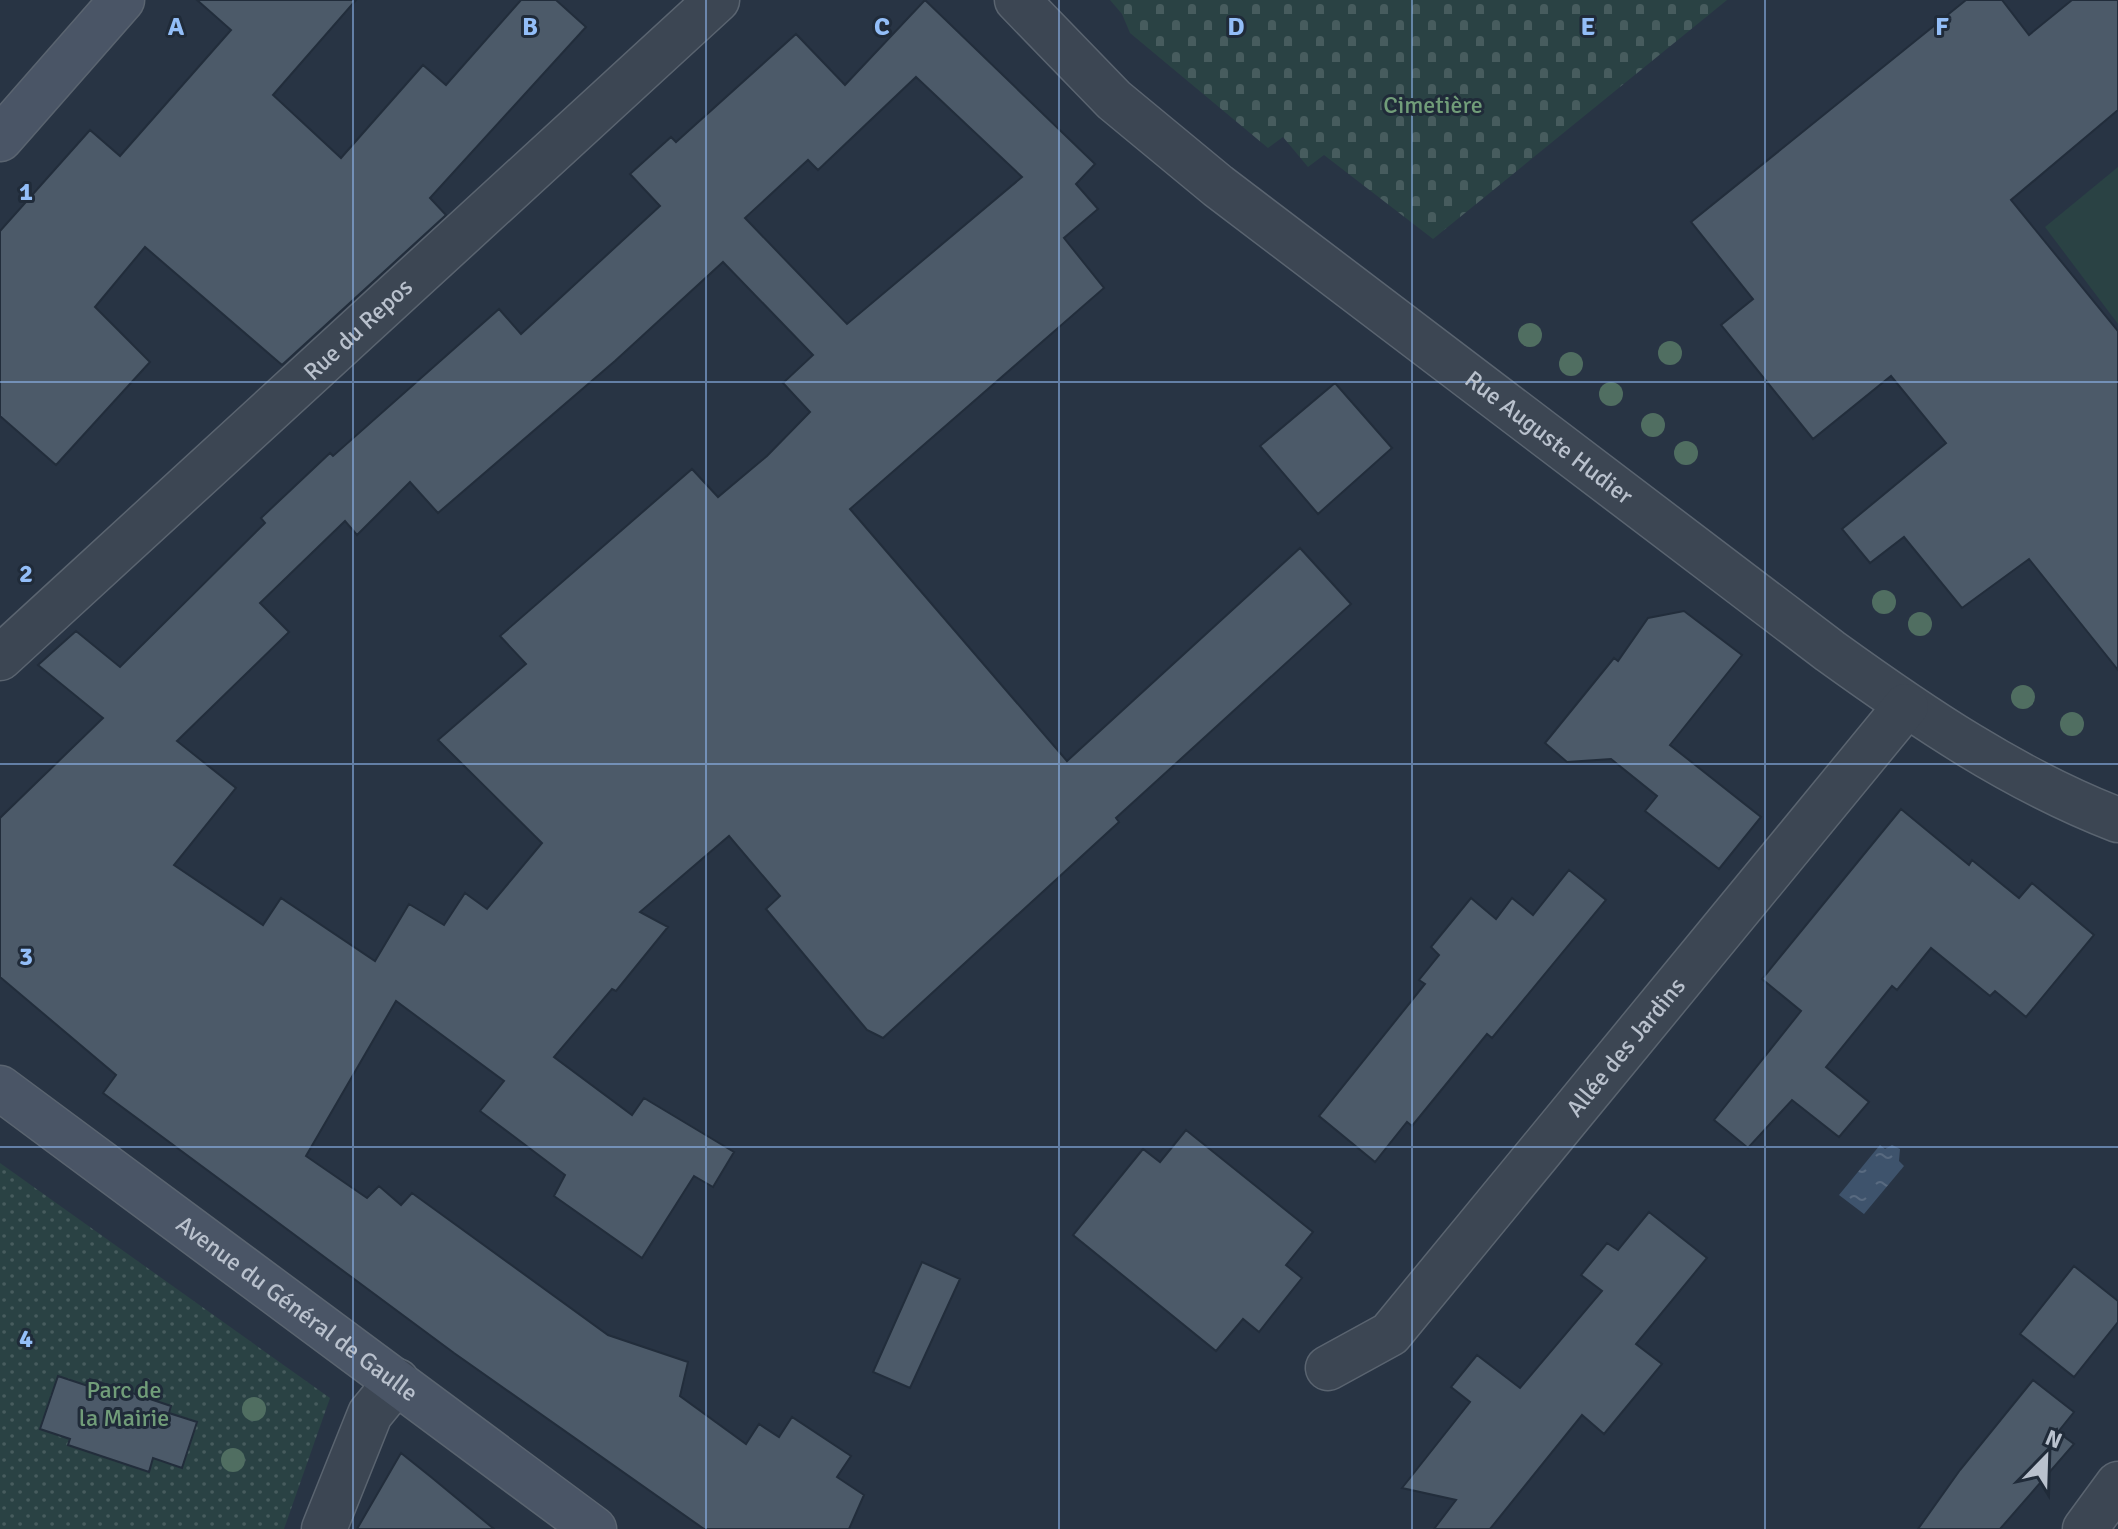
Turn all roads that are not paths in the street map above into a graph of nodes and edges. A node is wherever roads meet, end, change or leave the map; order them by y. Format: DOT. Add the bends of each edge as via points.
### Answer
graph roads {
  1 [pos="122,0"];
  2 [pos="717,0"];
  3 [pos="1017,0"];
  4 [pos="0,139"];
  5 [pos="0,658"];
  6 [pos="1906,706"];
  7 [pos="2118,820"];
  8 [pos="0,1088"];
  9 [pos="1328,1368"];
  10 [pos="397,1381"];
  11 [pos="2118,1484"];
  12 [pos="324,1529"];
  13 [pos="594,1529"];
  14 [pos="2085,1529"];
  1 -- 4 [label="main road"];
  2 -- 5 [label="street, Rue du Repos"];
  3 -- 6 [label="street, Rue Auguste Hudier" via="1114,100 1218,186"];
  6 -- 7 [label="street, Rue Auguste Hudier" via="2068,800"];
  6 -- 9 [label="street, Allée des Jardins" via="1390,1334"];
  8 -- 10 [label="main road, Avenue du Général de Gaulle"];
  10 -- 12 [label="street" via="370,1414"];
  10 -- 13 [label="main road, Avenue du Général de Gaulle"];
  11 -- 14 [label="street"];
}
